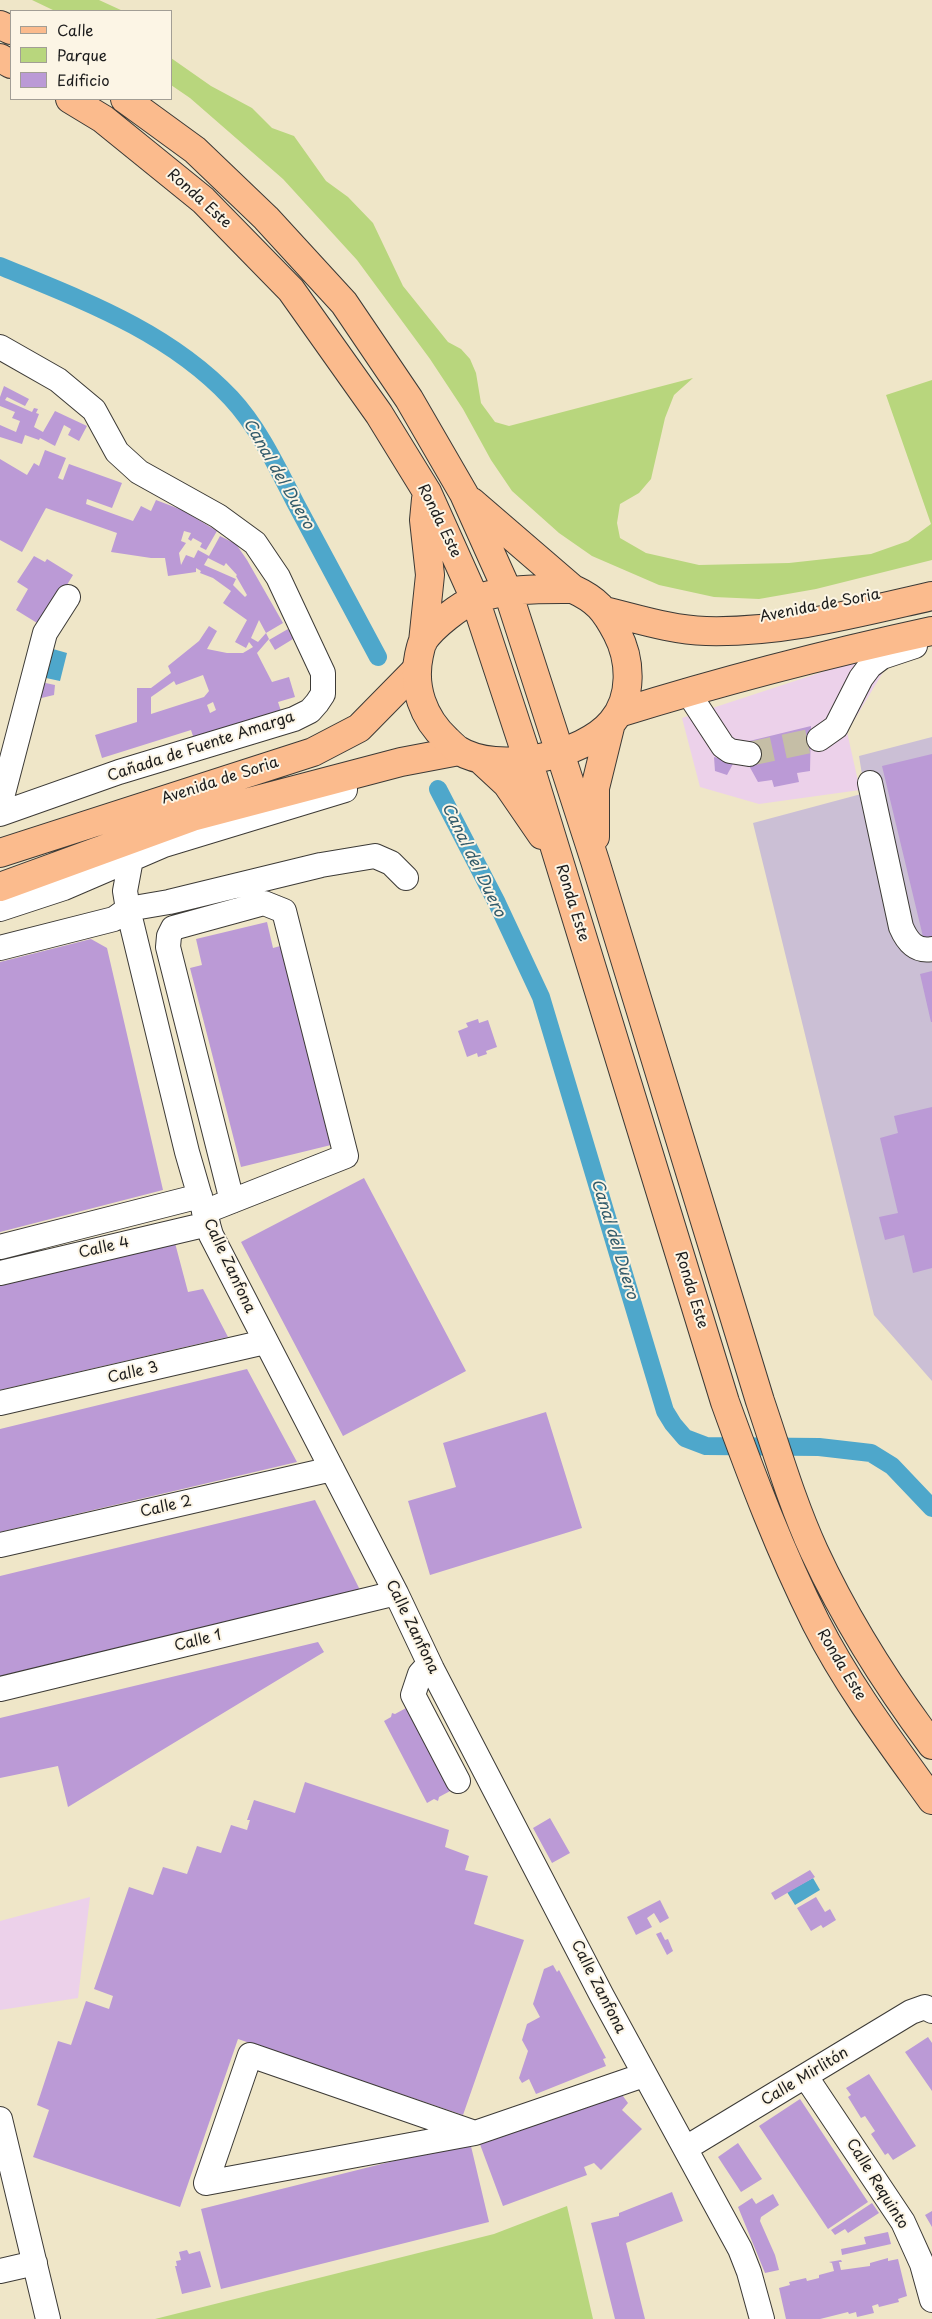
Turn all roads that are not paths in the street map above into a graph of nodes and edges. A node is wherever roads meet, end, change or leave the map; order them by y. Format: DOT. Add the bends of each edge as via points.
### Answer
graph roads {
  1 [pos="72,100"];
  2 [pos="126,100"];
  3 [pos="0,347"];
  4 [pos="427,492"];
  5 [pos="464,494"];
  6 [pos="932,582"];
  7 [pos="508,592"];
  8 [pos="932,596"];
  9 [pos="68,597"];
  10 [pos="475,599"];
  11 [pos="589,599"];
  12 [pos="932,631"];
  13 [pos="932,638"];
  14 [pos="423,642"];
  15 [pos="416,670"];
  16 [pos="687,691"];
  17 [pos="615,718"];
  18 [pos="819,739"];
  19 [pos="559,754"];
  20 [pos="749,754"];
  21 [pos="470,755"];
  22 [pos="528,760"];
  23 [pos="401,762"];
  24 [pos="870,783"];
  25 [pos="0,805"];
  26 [pos="0,814"];
  27 [pos="0,853"];
  28 [pos="131,859"];
  29 [pos="559,860"];
  30 [pos="595,861"];
  31 [pos="406,878"];
  32 [pos="0,887"];
  33 [pos="64,888"];
  34 [pos="128,909"];
  35 [pos="0,910"];
  36 [pos="0,948"];
  37 [pos="932,949"];
  38 [pos="178,986"];
  39 [pos="148,992"];
  40 [pos="232,1201"];
  41 [pos="204,1211"];
  42 [pos="0,1247"];
  43 [pos="0,1273"];
  44 [pos="265,1342"];
  45 [pos="0,1403"];
  46 [pos="332,1469"];
  47 [pos="0,1545"];
  48 [pos="396,1594"];
  49 [pos="429,1664"];
  50 [pos="0,1689"];
  51 [pos="932,1745"];
  52 [pos="458,1781"];
  53 [pos="932,1800"];
  54 [pos="928,2009"];
  55 [pos="644,2075"];
  56 [pos="806,2077"];
  57 [pos="0,2119"];
  58 [pos="475,2133"];
  59 [pos="686,2148"];
  60 [pos="34,2263"];
  61 [pos="0,2272"];
  62 [pos="932,2300"];
  63 [pos="48,2319"];
  64 [pos="762,2319"];
  1 -- 4 [label="main road, Ronda Este" via="103,119 203,200 291,290 379,414"];
  2 -- 5 [label="main road" via="195,150 266,218 344,303 409,399"];
  3 -- 26 [label="street, Cañada de Fuente Amarga" via="58,380 94,410 117,452 139,472 218,516 255,543 278,577 324,673 323,694 317,704 294,719 119,772"];
  4 -- 10 [label="main road, Ronda Este"];
  4 -- 14 [label="main road" via="424,520 430,575"];
  5 -- 7 [label="main road"];
  5 -- 11 [label="main road" via="518,543"];
  6 -- 11 [label="street, Avenida de Soria" via="770,618 673,616"];
  7 -- 10 [label="main road"];
  7 -- 11 [label="main road" via="531,589"];
  7 -- 19 [label="main road"];
  8 -- 11 [label="main road, Avenida de Soria" via="772,630 705,631 679,628"];
  9 -- 25 [label="street" via="45,634"];
  10 -- 14 [label="main road" via="448,616"];
  10 -- 22 [label="main road, Ronda Este"];
  11 -- 17 [label="main road" via="621,641 628,664 627,688"];
  12 -- 16 [label="main road"];
  13 -- 18 [label="street" via="882,657 870,666 836,728"];
  14 -- 15 [label="main road"];
  15 -- 21 [label="main road" via="419,696 426,715 438,732"];
  15 -- 27 [label="main road, Avenida de Soria" via="359,728 313,752"];
  16 -- 17 [label="main road"];
  16 -- 20 [label="street" via="723,746 730,751"];
  17 -- 19 [label="main road, Avenida de Soria" via="590,740"];
  17 -- 30 [label="main road" via="595,788"];
  19 -- 22 [label="main road, Avenida de Soria"];
  19 -- 30 [label="main road"];
  21 -- 22 [label="main road, Avenida de Soria" via="504,761"];
  21 -- 23 [label="main road, Avenida de Soria"];
  21 -- 29 [label="main road" via="516,796"];
  22 -- 29 [label="main road, Ronda Este"];
  23 -- 28 [label="street, Avenida de Soria" via="373,781 164,845"];
  23 -- 32 [label="main road, Avenida de Soria" via="192,817"];
  24 -- 37 [label="street" via="901,927 906,940 916,947"];
  28 -- 33 [label="street, Avenida de Soria"];
  28 -- 34 [label="street, Calle Zanfona" via="125,891"];
  29 -- 53 [label="main road, Ronda Este" via="725,1402 755,1486 817,1624 874,1720"];
  30 -- 51 [label="main road" via="789,1487 814,1551 843,1606 900,1702"];
  31 -- 34 [label="street" via="391,863 375,856 321,865"];
  33 -- 34 [label="street, Calle Zanfona" via="106,888 116,893"];
  33 -- 35 [label="street, Avenida de Soria"];
  34 -- 36 [label="street" via="114,919"];
  34 -- 39 [label="street, Calle Zanfona"];
  38 -- 39 [label="street"];
  38 -- 40 [label="street"];
  38 -- 40 [label="street" via="168,947 173,928 264,903 284,911 346,1156"];
  39 -- 41 [label="street, Calle Zanfona"];
  40 -- 41 [label="street"];
  41 -- 42 [label="street"];
  41 -- 43 [label="street, Calle 4"];
  41 -- 44 [label="street, Calle Zanfona" via="211,1235"];
  44 -- 45 [label="street, Calle 3"];
  44 -- 46 [label="street, Calle Zanfona"];
  46 -- 47 [label="street, Calle 2"];
  46 -- 48 [label="street, Calle Zanfona"];
  48 -- 49 [label="street, Calle Zanfona"];
  48 -- 50 [label="street, Calle 1"];
  49 -- 52 [label="street" via="420,1674 413,1695"];
  49 -- 55 [label="street, Calle Zanfona"];
  54 -- 56 [label="street, Calle Mirlitón" via="912,2012"];
  55 -- 58 [label="street"];
  55 -- 59 [label="street, Calle Zanfona"];
  56 -- 59 [label="street, Calle Mirlitón"];
  56 -- 62 [label="street, Calle Requinto" via="903,2222 922,2264"];
  57 -- 60 [label="street"];
  58 -- 58 [label="street" via="216,2181 206,2183 250,2055"];
  59 -- 64 [label="street, Calle Zanfona" via="740,2249"];
  60 -- 61 [label="street"];
  60 -- 63 [label="street"];
}
